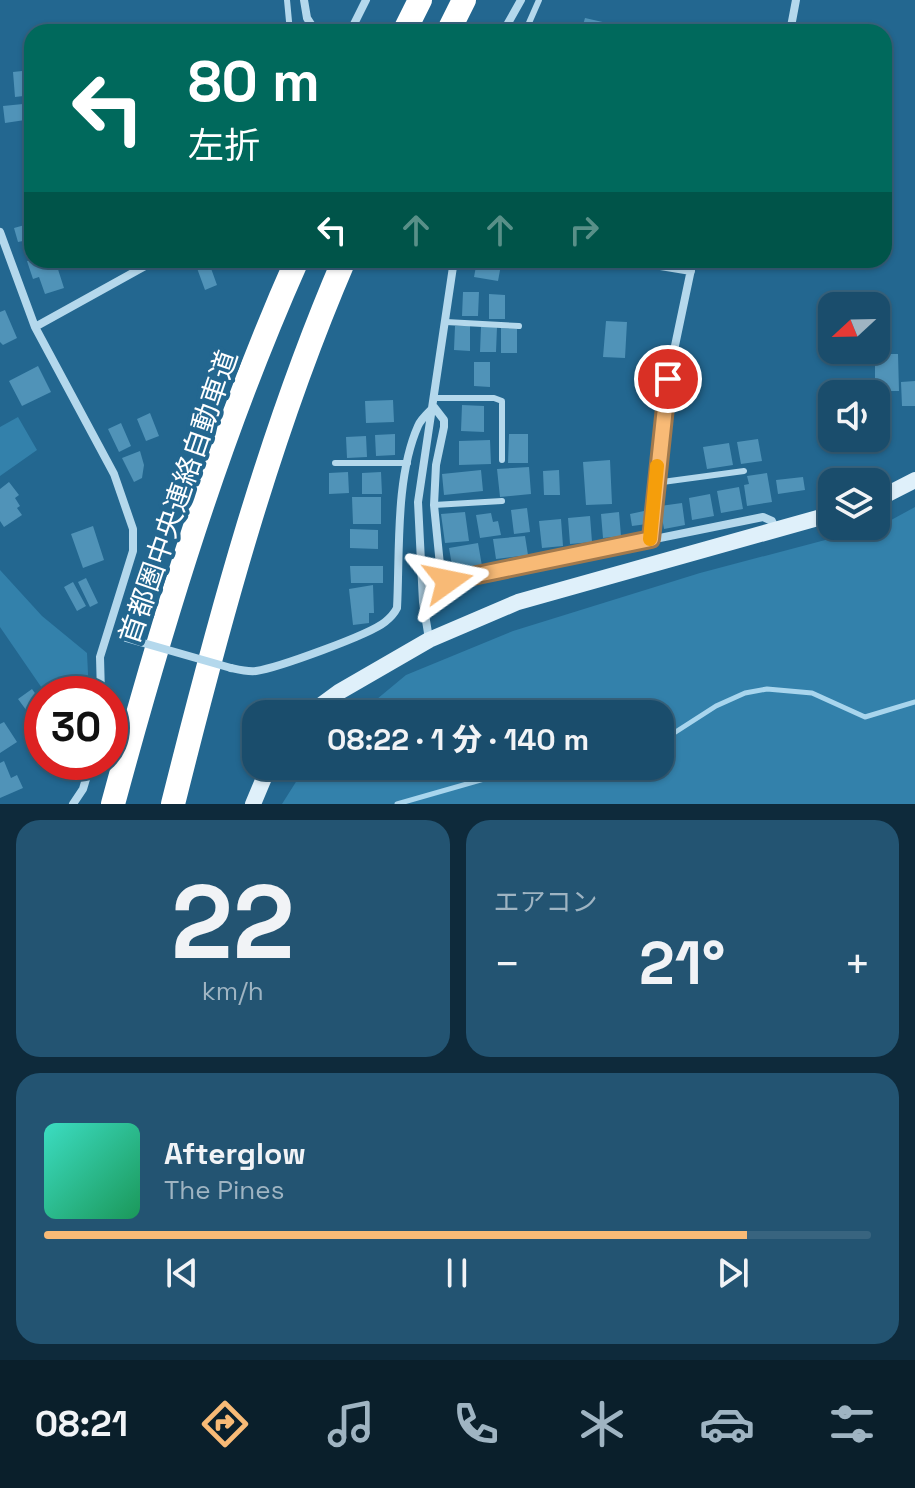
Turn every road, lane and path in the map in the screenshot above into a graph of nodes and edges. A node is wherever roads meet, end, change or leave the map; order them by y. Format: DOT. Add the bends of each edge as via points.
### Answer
graph roads {
  1 [pos="287,0"];
  2 [pos="304,0"];
  3 [pos="366,0"];
  4 [pos="420,0"];
  5 [pos="464,0"];
  6 [pos="521,0"];
  7 [pos="539,0"];
  8 [pos="796,0"];
  9 [pos="289,24"];
  10 [pos="311,24"];
  11 [pos="354,24"];
  12 [pos="408,24"];
  13 [pos="452,24"];
  14 [pos="508,24"];
  15 [pos="528,24"];
  16 [pos="792,24"];
  17 [pos="0,232"];
  18 [pos="142,268"];
  19 [pos="294,268"];
  20 [pos="341,268"];
  21 [pos="453,268"];
  22 [pos="673,268"];
  23 [pos="692,268"];
  24 [pos="691,271"];
  25 [pos="446,322"];
  26 [pos="519,326"];
  27 [pos="35,327"];
  28 [pos="434,402"];
  29 [pos="502,460"];
  30 [pos="335,463"];
  31 [pos="408,463"];
  32 [pos="744,471"];
  33 [pos="915,480"];
  34 [pos="655,483"];
  35 [pos="890,493"];
  36 [pos="502,501"];
  37 [pos="434,505"];
  38 [pos="818,518"];
  39 [pos="776,530"];
  40 [pos="651,539"];
  41 [pos="108,631"];
  42 [pos="429,640"];
  43 [pos="100,676"];
  44 [pos="328,700"];
  45 [pos="86,780"];
  46 [pos="263,780"];
  47 [pos="73,804"];
  48 [pos="113,804"];
  49 [pos="173,804"];
  50 [pos="253,804"];
  1 -- 9 [label="lane"];
  2 -- 10 [label="street"];
  3 -- 11 [label="street"];
  4 -- 12 [label="highway"];
  5 -- 13 [label="highway"];
  6 -- 14 [label="street"];
  7 -- 15 [label="lane"];
  8 -- 16 [label="street"];
  17 -- 27 [label="street"];
  18 -- 27 [label="street"];
  19 -- 48 [label="highway, 首都圏中央連絡自動車道" via="176,579"];
  20 -- 49 [label="highway" via="274,445"];
  21 -- 25 [label="street"];
  22 -- 24 [label="street"];
  23 -- 24 [label="street"];
  24 -- 34 [label="street" via="668,379"];
  25 -- 26 [label="lane"];
  25 -- 28 [label="street"];
  27 -- 41 [label="street" via="114,474 133,529 133,551"];
  28 -- 29 [label="lane" via="502,401"];
  28 -- 31 [label="street" via="419,423"];
  28 -- 37 [label="street" via="444,420"];
  28 -- 42 [label="street" via="418,502"];
  30 -- 31 [label="lane"];
  31 -- 41 [label="street, bridge" via="397,608 381,625 251,671"];
  32 -- 34 [label="lane"];
  33 -- 35 [label="main road"];
  34 -- 40 [label="street"];
  36 -- 37 [label="lane"];
  37 -- 40 [label="street" via="441,575 448,581"];
  38 -- 39 [label="main road"];
  39 -- 40 [label="street" via="763,517"];
  39 -- 42 [label="main road" via="532,597"];
  41 -- 43 [label="street"];
  42 -- 44 [label="main road"];
  45 -- 47 [label="street"];
  46 -- 50 [label="main road"];
}
